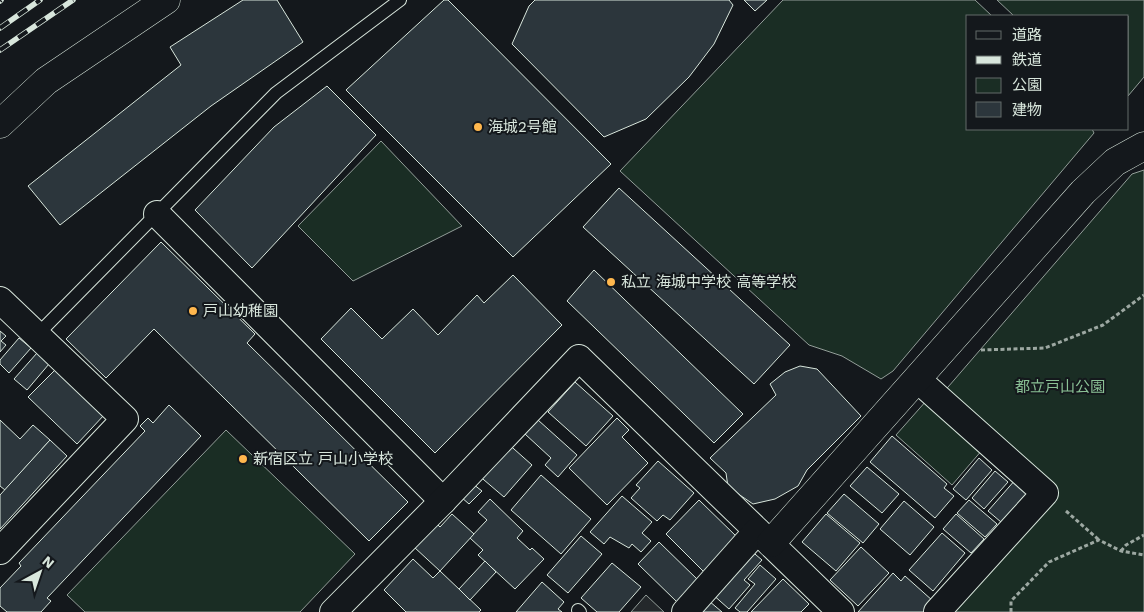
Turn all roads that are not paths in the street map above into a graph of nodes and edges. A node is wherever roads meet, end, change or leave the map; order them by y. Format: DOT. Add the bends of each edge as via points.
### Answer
graph roads {
  1 [pos="166,0"];
  2 [pos="400,0"];
  3 [pos="0,124"];
  4 [pos="1144,146"];
  5 [pos="157,214"];
  6 [pos="0,300"];
  7 [pos="37,335"];
  8 [pos="917,379"];
  9 [pos="443,501"];
  10 [pos="764,537"];
  11 [pos="0,551"];
  12 [pos="333,612"];
  13 [pos="684,612"];
  14 [pos="841,612"];
  15 [pos="937,612"];
  1 -- 3 [label="street" via="46,81"];
  2 -- 5 [label="lane" via="276,93"];
  4 -- 8 [label="street" via="1115,162 1083,192"];
  5 -- 7 [label="lane"];
  5 -- 9 [label="street"];
  6 -- 7 [label="street"];
  7 -- 11 [label="street" via="125,420"];
  8 -- 10 [label="street"];
  8 -- 15 [label="street" via="1045,493"];
  9 -- 10 [label="street" via="579,358"];
  9 -- 12 [label="street"];
  10 -- 13 [label="street"];
  10 -- 14 [label="street"];
}
